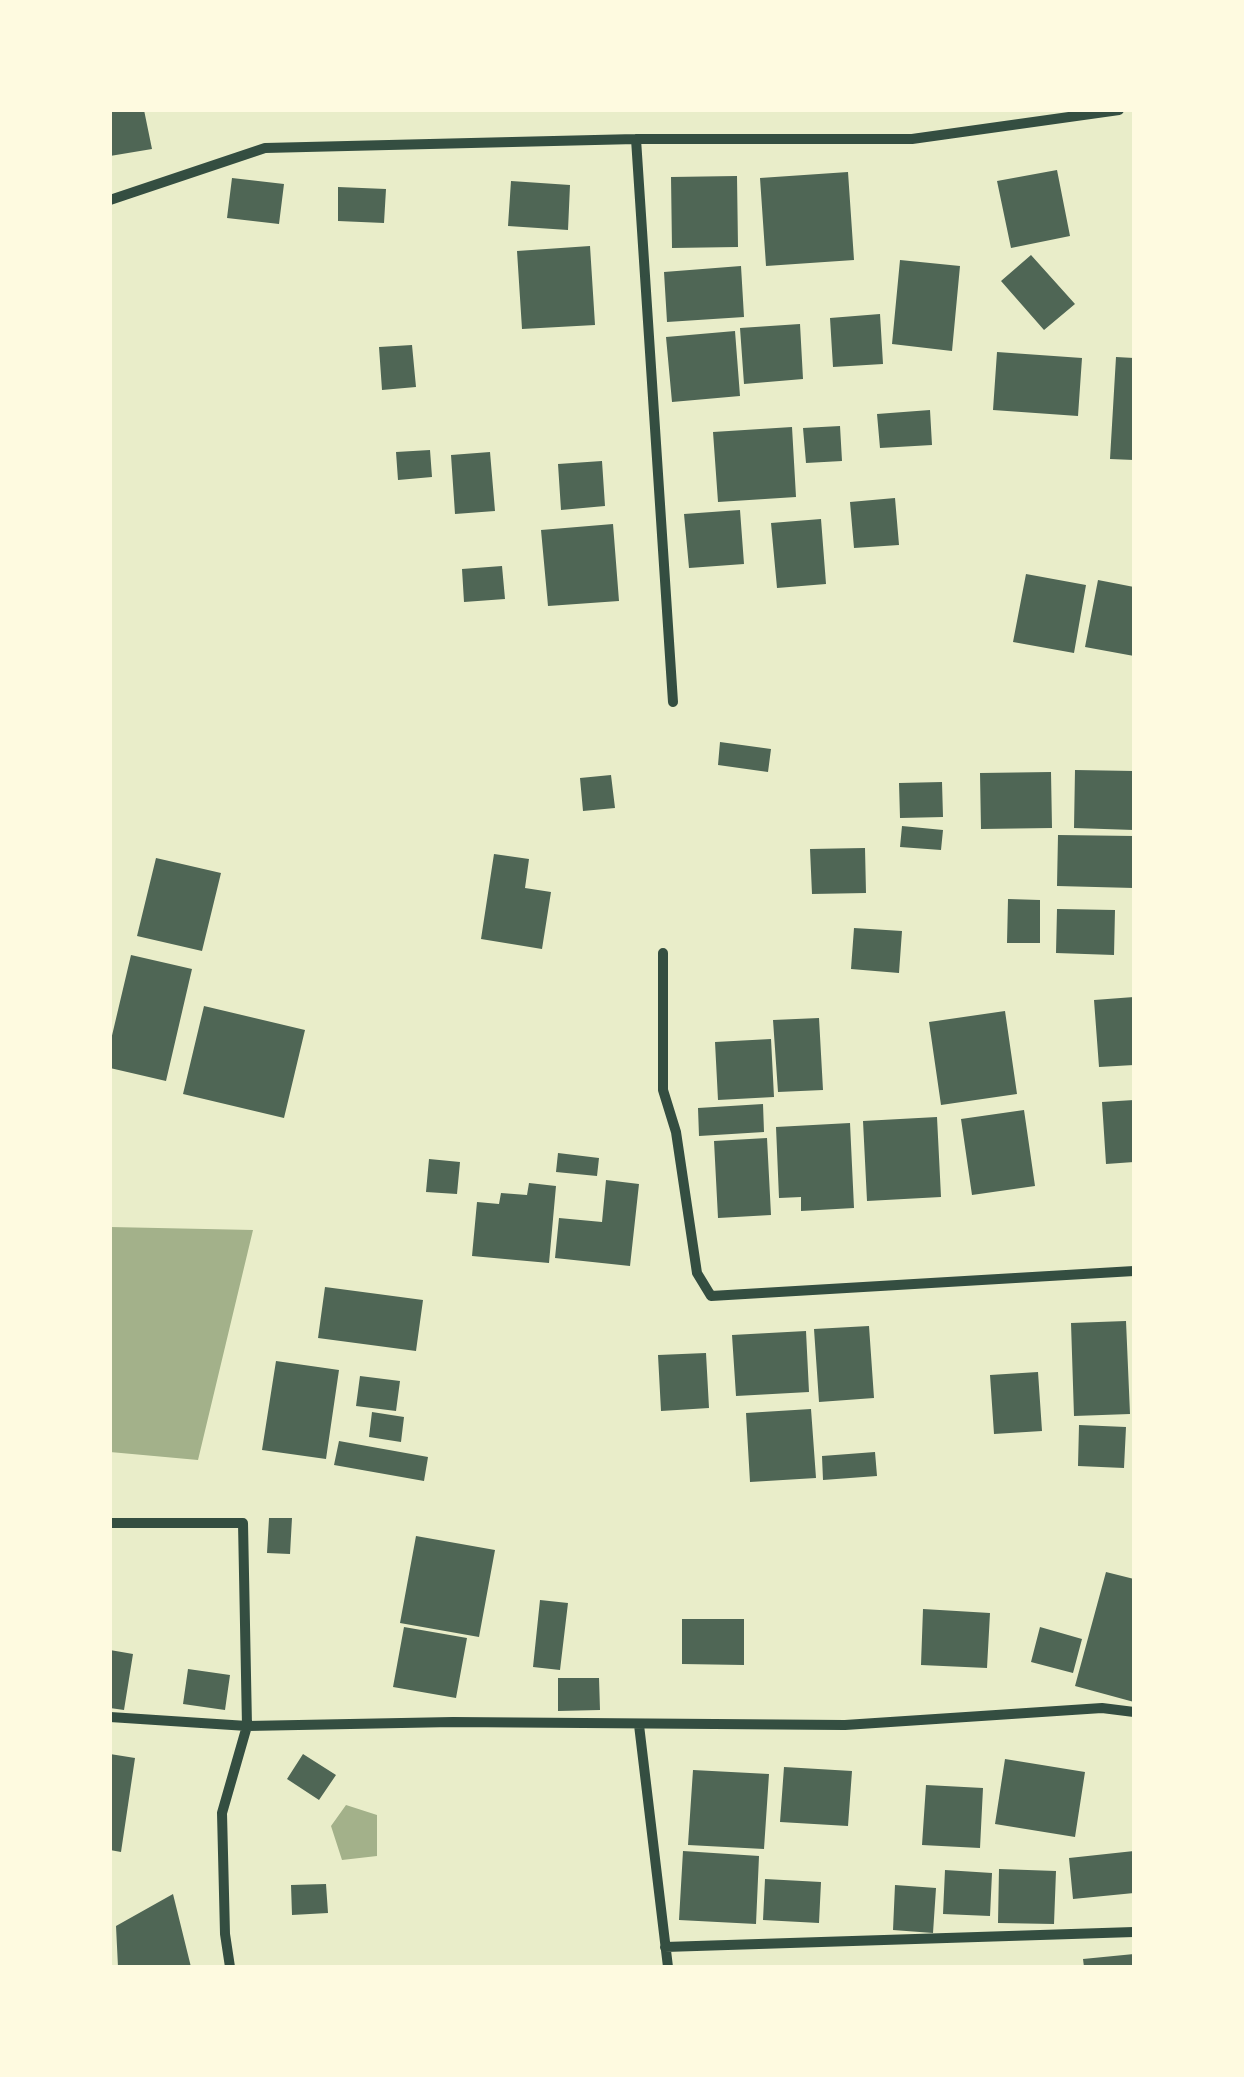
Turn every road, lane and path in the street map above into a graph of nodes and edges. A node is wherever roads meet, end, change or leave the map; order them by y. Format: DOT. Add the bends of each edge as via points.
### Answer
graph roads {
  1 [pos="1119,110"];
  2 [pos="636,140"];
  3 [pos="110,200"];
  4 [pos="674,702"];
  5 [pos="664,953"];
  6 [pos="1134,1271"];
  7 [pos="110,1523"];
  8 [pos="1134,1712"];
  9 [pos="110,1716"];
  10 [pos="639,1725"];
  11 [pos="248,1726"];
  12 [pos="1134,1932"];
  13 [pos="665,1946"];
  14 [pos="230,1967"];
  15 [pos="668,1967"];
  1 -- 2 [label="street" via="912,139"];
  2 -- 3 [label="street" via="265,148"];
  2 -- 4 [label="street"];
  5 -- 6 [label="street" via="664,1090 697,1273 711,1296"];
  7 -- 11 [label="street" via="243,1523"];
  8 -- 10 [label="street" via="1102,1708 844,1725"];
  9 -- 11 [label="street"];
  10 -- 11 [label="street"];
  10 -- 13 [label="street"];
  11 -- 14 [label="street" via="222,1813"];
  12 -- 13 [label="street"];
  13 -- 15 [label="street"];
}
